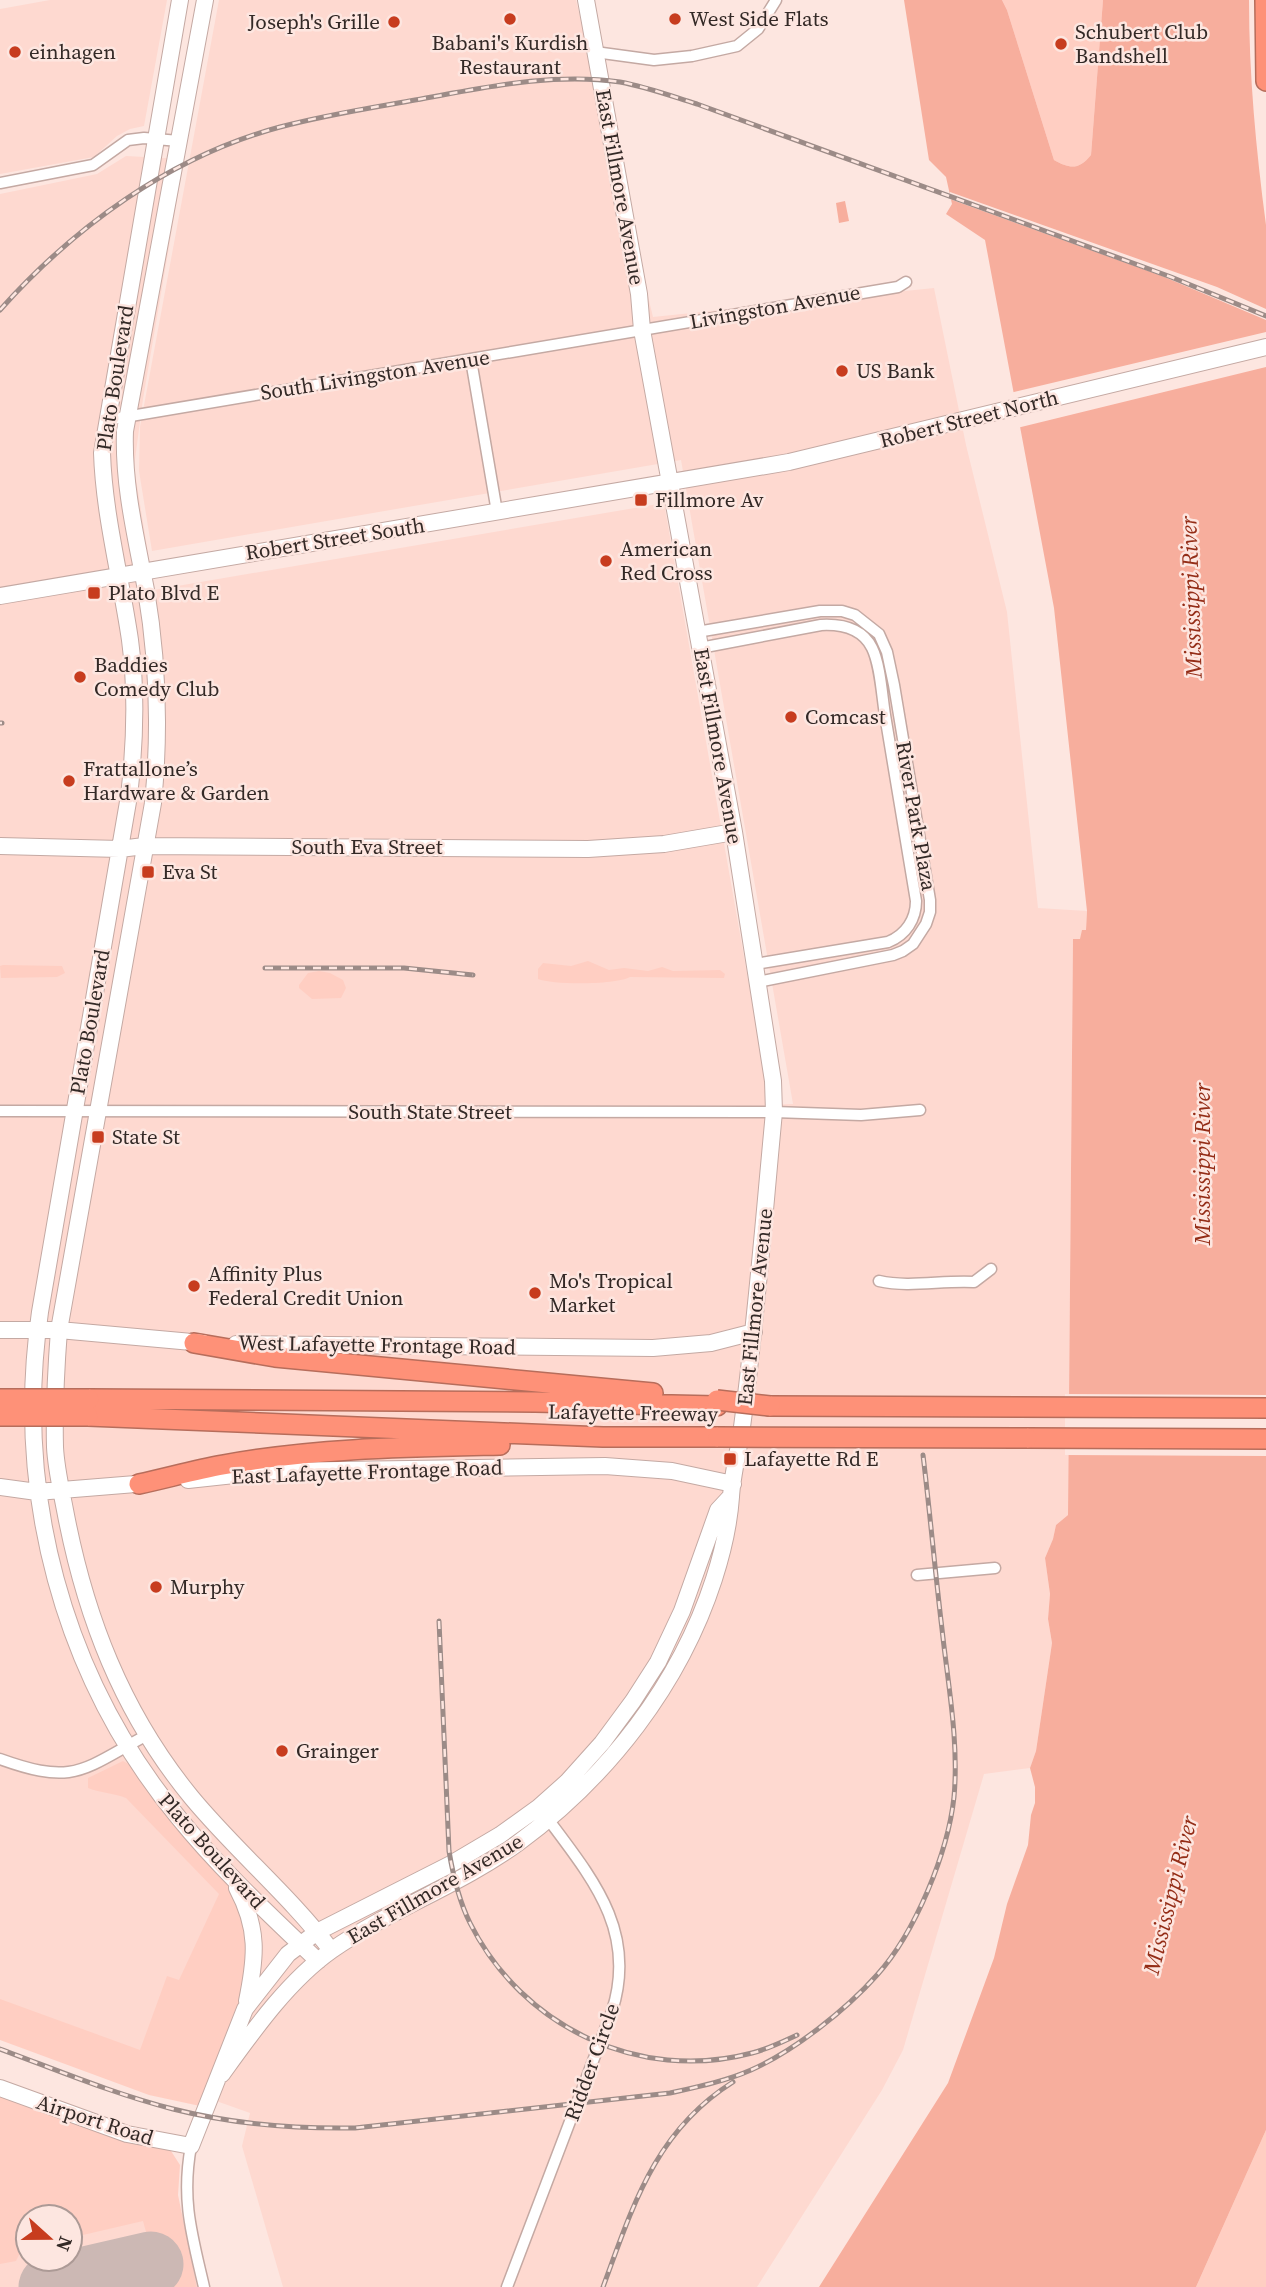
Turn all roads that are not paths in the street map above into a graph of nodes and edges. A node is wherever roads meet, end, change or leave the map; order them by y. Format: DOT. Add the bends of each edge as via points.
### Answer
graph roads {
  1 [pos="180,0"];
  2 [pos="205,0"];
  3 [pos="586,0"];
  4 [pos="776,0"];
  5 [pos="1265,0"];
  6 [pos="595,51"];
  7 [pos="1266,81"];
  8 [pos="156,138"];
  9 [pos="179,141"];
  10 [pos="0,183"];
  11 [pos="906,282"];
  12 [pos="642,330"];
  13 [pos="1266,347"];
  14 [pos="471,360"];
  15 [pos="128,416"];
  16 [pos="107,420"];
  17 [pos="670,483"];
  18 [pos="497,512"];
  19 [pos="142,572"];
  20 [pos="119,576"];
  21 [pos="0,596"];
  22 [pos="699,640"];
  23 [pos="734,832"];
  24 [pos="0,846"];
  25 [pos="144,846"];
  26 [pos="120,849"];
  27 [pos="755,964"];
  28 [pos="758,982"];
  29 [pos="920,1110"];
  30 [pos="0,1111"];
  31 [pos="74,1112"];
  32 [pos="98,1112"];
  33 [pos="774,1112"];
  34 [pos="991,1269"];
  35 [pos="879,1281"];
  36 [pos="37,1329"];
  37 [pos="59,1330"];
  38 [pos="0,1331"];
  39 [pos="754,1332"];
  40 [pos="194,1343"];
  41 [pos="0,1399"];
  42 [pos="717,1403"];
  43 [pos="88,1408"];
  44 [pos="1266,1408"];
  45 [pos="0,1416"];
  46 [pos="603,1437"];
  47 [pos="1266,1439"];
  48 [pos="139,1484"];
  49 [pos="0,1487"];
  50 [pos="732,1490"];
  51 [pos="60,1491"];
  52 [pos="37,1492"];
  53 [pos="995,1568"];
  54 [pos="917,1576"];
  55 [pos="147,1735"];
  56 [pos="127,1746"];
  57 [pos="0,1759"];
  58 [pos="544,1813"];
  59 [pos="229,1873"];
  60 [pos="317,1932"];
  61 [pos="300,1943"];
  62 [pos="325,1956"];
  63 [pos="245,2009"];
  64 [pos="222,2074"];
  65 [pos="0,2088"];
  66 [pos="191,2146"];
  67 [pos="204,2287"];
  68 [pos="507,2287"];
  1 -- 8 [label="street, Plato Boulevard"];
  2 -- 9 [label="street, Plato Boulevard"];
  3 -- 6 [label="street, East Fillmore Avenue"];
  4 -- 6 [label="street" via="758,29 737,46 654,60"];
  5 -- 7 [label="highway"];
  6 -- 12 [label="street, East Fillmore Avenue"];
  8 -- 9 [label="street"];
  8 -- 10 [label="street" via="128,140 93,165"];
  8 -- 16 [label="street, Plato Boulevard"];
  9 -- 15 [label="street, Plato Boulevard"];
  11 -- 12 [label="street, Livingston Avenue"];
  12 -- 14 [label="street, South Livingston Avenue"];
  12 -- 17 [label="street, East Fillmore Avenue"];
  13 -- 17 [label="street, Robert Street North" via="810,457"];
  14 -- 15 [label="street, South Livingston Avenue"];
  14 -- 18 [label="street"];
  15 -- 16 [label="street, South Livingston Avenue"];
  15 -- 19 [label="street, Plato Boulevard" via="128,491"];
  16 -- 20 [label="street, Plato Boulevard" via="102,467"];
  17 -- 18 [label="street, Robert Street South"];
  17 -- 22 [label="street, East Fillmore Avenue"];
  18 -- 19 [label="street, Robert Street South"];
  19 -- 20 [label="street, Robert Street South"];
  19 -- 25 [label="street, Plato Boulevard" via="156,674 157,734 153,803"];
  20 -- 21 [label="street, Robert Street South"];
  20 -- 26 [label="street, Plato Boulevard" via="133,675 135,741"];
  22 -- 23 [label="street, East Fillmore Avenue"];
  22 -- 27 [label="street, River Park Plaza" via="839,625 862,635 872,648 880,688 916,901 914,918 903,934 888,942"];
  22 -- 28 [label="street, River Park Plaza" via="820,611 842,611 879,634 894,685 930,900 926,924 913,944 892,955"];
  23 -- 25 [label="street, South Eva Street" via="664,844 588,849"];
  23 -- 27 [label="street, East Fillmore Avenue"];
  24 -- 26 [label="street, South Eva Street"];
  25 -- 26 [label="street, South Eva Street"];
  25 -- 32 [label="street, Plato Boulevard"];
  26 -- 31 [label="street, Plato Boulevard"];
  27 -- 28 [label="street, East Fillmore Avenue"];
  28 -- 33 [label="street, East Fillmore Avenue" via="774,1081"];
  29 -- 33 [label="street, South State Street" via="861,1115"];
  30 -- 31 [label="street, South State Street"];
  31 -- 32 [label="street, South State Street"];
  31 -- 36 [label="street, Plato Boulevard"];
  32 -- 33 [label="street, South State Street"];
  32 -- 37 [label="street, Plato Boulevard"];
  33 -- 39 [label="street, East Fillmore Avenue"];
  34 -- 35 [label="street" via="974,1282 900,1285"];
  36 -- 37 [label="street, West Lafayette Frontage Road"];
  36 -- 38 [label="street, West Lafayette Frontage Road"];
  36 -- 52 [label="street, Plato Boulevard" via="32,1426"];
  37 -- 40 [label="street, West Lafayette Frontage Road"];
  37 -- 51 [label="street, Plato Boulevard" via="54,1407"];
  39 -- 40 [label="street, West Lafayette Frontage Road" via="711,1343 653,1348"];
  39 -- 50 [label="street, East Fillmore Avenue"];
  40 -- 42 [label="highway" via="275,1357"];
  41 -- 43 [label="highway, Lafayette Freeway, bridge"];
  42 -- 43 [label="highway, Lafayette Freeway"];
  42 -- 44 [label="highway, bridge"];
  43 -- 45 [label="highway, Lafayette Freeway, bridge"];
  43 -- 46 [label="highway, Lafayette Freeway"];
  46 -- 47 [label="highway, Lafayette Freeway, bridge"];
  46 -- 48 [label="highway" via="534,1445 317,1452 222,1465"];
  48 -- 50 [label="street, East Lafayette Frontage Road" via="273,1471 598,1466 672,1471"];
  48 -- 51 [label="street, East Lafayette Frontage Road"];
  49 -- 52 [label="street, East Lafayette Frontage Road"];
  50 -- 58 [label="street, East Fillmore Avenue" via="718,1510 682,1611 658,1662 633,1701"];
  51 -- 52 [label="street, East Lafayette Frontage Road"];
  51 -- 55 [label="street, Plato Boulevard" via="95,1629"];
  52 -- 56 [label="street, Plato Boulevard" via="54,1579 71,1630"];
  53 -- 54 [label="street"];
  55 -- 56 [label="street"];
  55 -- 60 [label="street, Plato Boulevard" via="191,1797"];
  56 -- 57 [label="street" via="90,1767 68,1773 44,1773"];
  56 -- 59 [label="street, Plato Boulevard" via="177,1816"];
  58 -- 60 [label="street, East Fillmore Avenue"];
  58 -- 62 [label="street, East Fillmore Avenue" via="485,1865"];
  58 -- 68 [label="street, Ridder Circle" via="606,1906 618,1940 620,1982"];
  59 -- 61 [label="street, Plato Boulevard"];
  59 -- 63 [label="street" via="254,1939"];
  60 -- 61 [label="street, East Fillmore Avenue"];
  60 -- 62 [label="street, Plato Boulevard"];
  61 -- 62 [label="street, Plato Boulevard"];
  61 -- 63 [label="street, East Fillmore Avenue"];
  62 -- 64 [label="street, East Fillmore Avenue" via="267,2013"];
  63 -- 64 [label="street"];
  64 -- 66 [label="street"];
  65 -- 66 [label="street, Airport Road" via="127,2134"];
  66 -- 67 [label="street" via="186,2196"];
}
